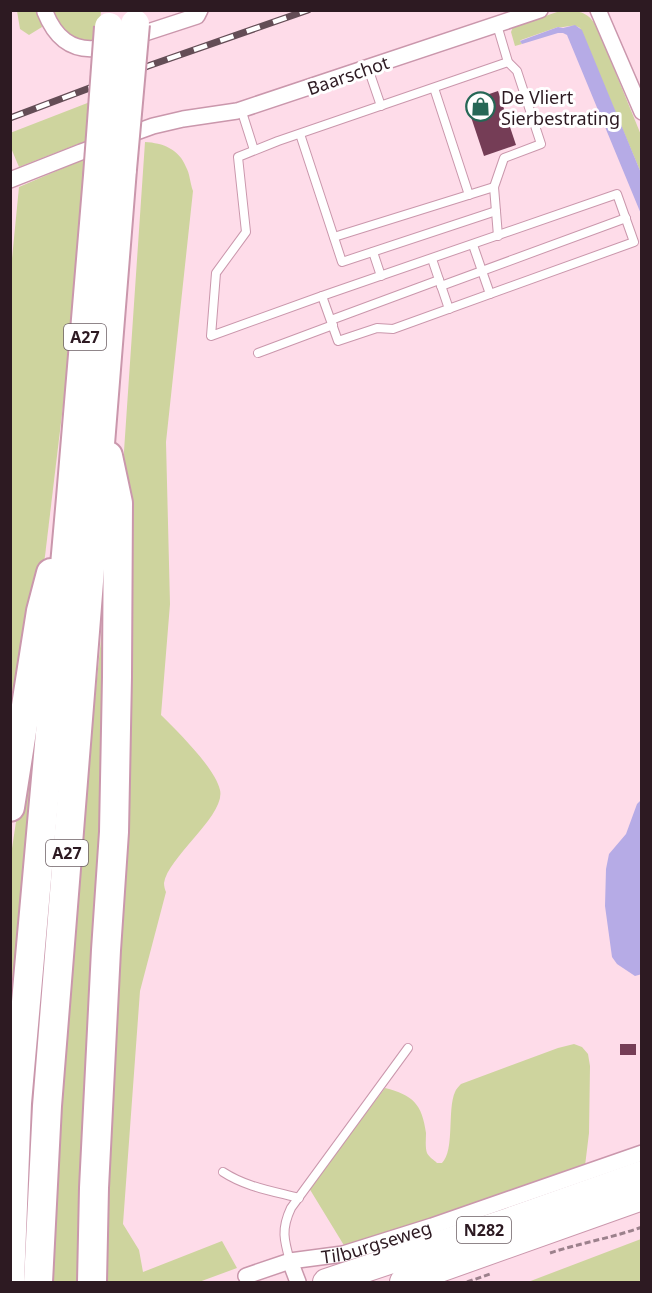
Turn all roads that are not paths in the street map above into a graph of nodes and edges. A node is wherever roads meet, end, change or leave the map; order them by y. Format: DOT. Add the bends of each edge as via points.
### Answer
graph roads {
  1 [pos="200,10"];
  2 [pos="540,10"];
  3 [pos="598,10"];
  4 [pos="45,12"];
  5 [pos="122,18"];
  6 [pos="497,25"];
  7 [pos="508,62"];
  8 [pos="368,68"];
  9 [pos="434,88"];
  10 [pos="381,106"];
  11 [pos="241,109"];
  12 [pos="642,112"];
  13 [pos="300,134"];
  14 [pos="254,150"];
  15 [pos="110,173"];
  16 [pos="10,180"];
  17 [pos="494,188"];
  18 [pos="469,195"];
  19 [pos="496,211"];
  20 [pos="626,218"];
  21 [pos="498,236"];
  22 [pos="334,237"];
  23 [pos="473,245"];
  24 [pos="373,252"];
  25 [pos="432,259"];
  26 [pos="482,271"];
  27 [pos="381,276"];
  28 [pos="440,283"];
  29 [pos="490,294"];
  30 [pos="322,296"];
  31 [pos="449,309"];
  32 [pos="332,323"];
  33 [pos="258,353"];
  34 [pos="101,425"];
  35 [pos="71,498"];
  36 [pos="10,807"];
  37 [pos="408,1048"];
  38 [pos="642,1153"];
  39 [pos="223,1172"];
  40 [pos="642,1174"];
  41 [pos="642,1197"];
  42 [pos="299,1198"];
  43 [pos="290,1261"];
  44 [pos="246,1276"];
  45 [pos="10,1282"];
  46 [pos="38,1282"];
  47 [pos="92,1282"];
  48 [pos="298,1282"];
  49 [pos="326,1282"];
  50 [pos="404,1282"];
  1 -- 4 [label="street" via="196,16 86,50 69,44 51,26"];
  2 -- 6 [label="street, Baarschot"];
  3 -- 12 [label="street"];
  5 -- 15 [label="highway, A27, bridge"];
  6 -- 7 [label="lane"];
  6 -- 8 [label="street, Baarschot"];
  7 -- 9 [label="lane"];
  7 -- 17 [label="lane" via="517,71 541,144 504,158"];
  8 -- 10 [label="lane"];
  8 -- 11 [label="street, Baarschot"];
  9 -- 10 [label="lane"];
  9 -- 18 [label="lane"];
  10 -- 13 [label="lane"];
  11 -- 14 [label="lane"];
  11 -- 16 [label="street, Baarschot" via="153,126"];
  13 -- 14 [label="lane"];
  13 -- 22 [label="lane"];
  14 -- 30 [label="lane" via="238,157 246,232 216,273 211,336"];
  15 -- 34 [label="highway, A27"];
  15 -- 35 [label="highway, A27"];
  17 -- 18 [label="lane"];
  17 -- 19 [label="lane"];
  18 -- 22 [label="lane"];
  19 -- 21 [label="lane"];
  19 -- 24 [label="lane"];
  20 -- 21 [label="lane" via="617,194"];
  20 -- 26 [label="lane"];
  20 -- 29 [label="lane" via="634,242"];
  21 -- 23 [label="lane"];
  22 -- 24 [label="lane" via="342,262"];
  23 -- 25 [label="lane"];
  23 -- 26 [label="lane"];
  24 -- 27 [label="lane"];
  25 -- 27 [label="lane"];
  25 -- 28 [label="lane"];
  26 -- 28 [label="lane"];
  26 -- 29 [label="lane"];
  27 -- 30 [label="lane"];
  28 -- 31 [label="lane"];
  28 -- 32 [label="lane"];
  29 -- 31 [label="lane"];
  30 -- 32 [label="lane"];
  31 -- 32 [label="lane" via="393,329 377,328 338,341"];
  32 -- 33 [label="lane"];
  34 -- 46 [label="highway, A27" via="47,1106"];
  34 -- 47 [label="highway, A27" via="118,503 117,677 114,832"];
  35 -- 36 [label="highway, A27" via="41,611"];
  35 -- 45 [label="highway, A27" via="17,1103"];
  37 -- 42 [label="lane"];
  38 -- 43 [label="street, Tilburgseweg" via="343,1254"];
  39 -- 42 [label="lane" via="253,1187"];
  40 -- 49 [label="main road, Tilburgseweg / N282"];
  41 -- 50 [label="main road, N282"];
  42 -- 43 [label="lane" via="284,1230"];
  43 -- 44 [label="street, Tilburgseweg"];
  43 -- 48 [label="street"];
}
